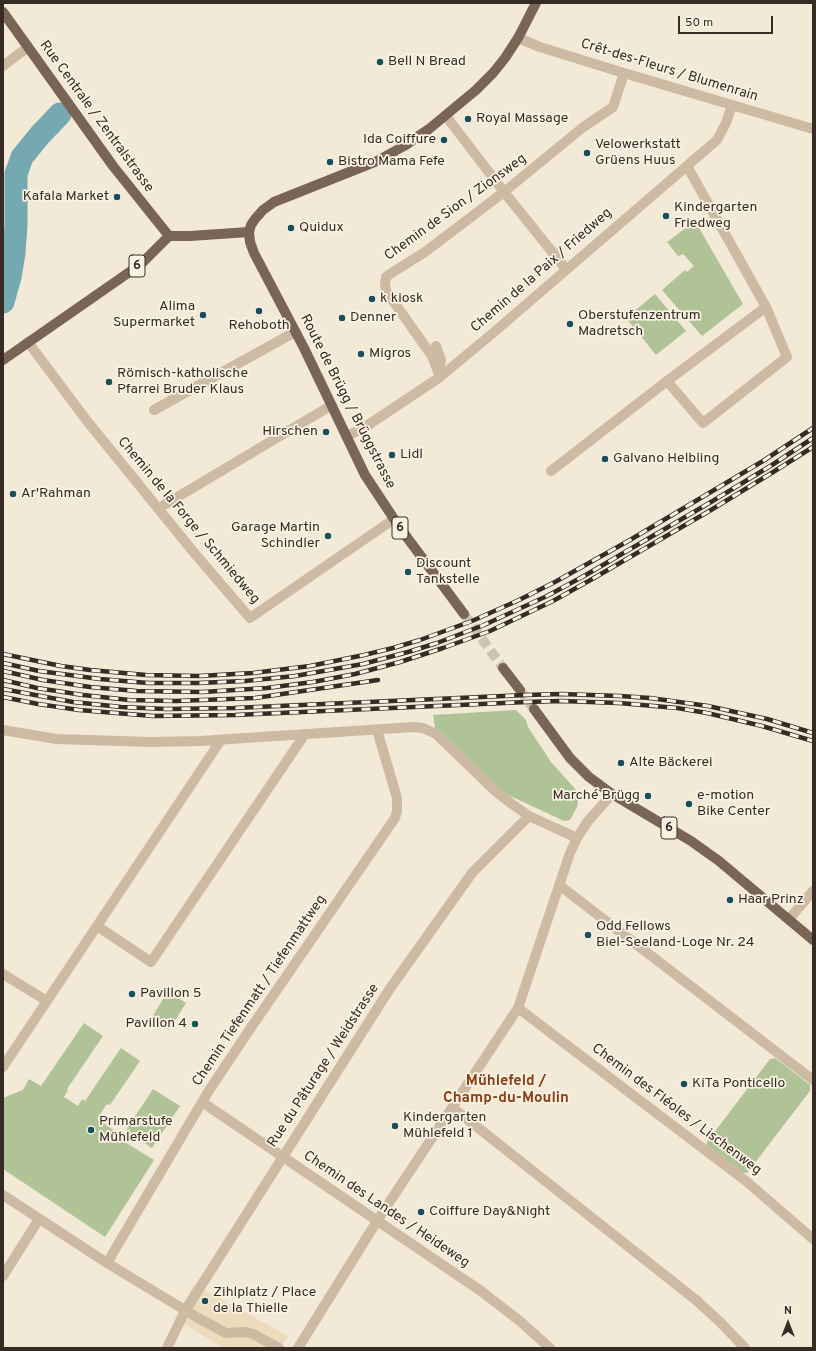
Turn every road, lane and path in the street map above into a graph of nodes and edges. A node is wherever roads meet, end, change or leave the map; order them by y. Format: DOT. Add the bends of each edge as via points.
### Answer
graph roads {
  1 [pos="536,3"];
  2 [pos="3,12"];
  3 [pos="518,38"];
  4 [pos="28,47"];
  5 [pos="3,66"];
  6 [pos="624,73"];
  7 [pos="732,105"];
  8 [pos="446,116"];
  9 [pos="813,129"];
  10 [pos="687,166"];
  11 [pos="504,192"];
  12 [pos="249,232"];
  13 [pos="169,236"];
  14 [pos="566,269"];
  15 [pos="766,307"];
  16 [pos="295,332"];
  17 [pos="28,342"];
  18 [pos="436,346"];
  19 [pos="3,360"];
  20 [pos="440,376"];
  21 [pos="667,381"];
  22 [pos="332,405"];
  23 [pos="154,410"];
  24 [pos="347,436"];
  25 [pos="551,471"];
  26 [pos="158,508"];
  27 [pos="394,519"];
  28 [pos="464,614"];
  29 [pos="503,668"];
  30 [pos="520,690"];
  31 [pos="534,709"];
  32 [pos="3,730"];
  33 [pos="376,730"];
  34 [pos="304,734"];
  35 [pos="221,740"];
  36 [pos="612,794"];
  37 [pos="529,816"];
  38 [pos="577,838"];
  39 [pos="559,885"];
  40 [pos="813,892"];
  41 [pos="788,919"];
  42 [pos="97,926"];
  43 [pos="813,940"];
  44 [pos="3,974"];
  45 [pos="46,1001"];
  46 [pos="518,1008"];
  47 [pos="3,1067"];
  48 [pos="813,1080"];
  49 [pos="202,1102"];
  50 [pos="453,1108"];
  51 [pos="283,1156"];
  52 [pos="3,1195"];
  53 [pos="39,1219"];
  54 [pos="377,1222"];
  55 [pos="813,1239"];
  56 [pos="107,1263"];
  57 [pos="3,1276"];
  58 [pos="185,1311"];
  59 [pos="167,1348"];
  60 [pos="279,1348"];
  61 [pos="298,1348"];
  62 [pos="550,1348"];
  63 [pos="744,1348"];
  1 -- 3 [label="main road"];
  2 -- 4 [label="main road, Rue Centrale / Zentralstrasse"];
  3 -- 6 [label="street, Crêt-des-Fleurs / Blumenrain"];
  3 -- 8 [label="main road" via="493,73"];
  4 -- 5 [label="street"];
  4 -- 13 [label="main road, Rue Centrale / Zentralstrasse" via="113,166"];
  6 -- 7 [label="street, Crêt-des-Fleurs / Blumenrain"];
  6 -- 11 [label="street, Chemin de Sion / Zionsweg" via="613,107 582,128"];
  7 -- 9 [label="street, Crêt-des-Fleurs / Blumenrain"];
  7 -- 10 [label="street, Chemin de la Paix / Friedweg" via="726,123 716,140"];
  8 -- 11 [label="street"];
  8 -- 12 [label="main road" via="404,146 377,161 274,202 255,218"];
  10 -- 14 [label="street, Chemin de la Paix / Friedweg"];
  10 -- 15 [label="street"];
  11 -- 14 [label="street"];
  11 -- 20 [label="street, Chemin de Sion / Zionsweg" via="425,252 390,274 385,281 390,298 432,356"];
  12 -- 13 [label="main road"];
  12 -- 16 [label="main road, Route de Brügg / Brüggstrasse / 6" via="254,253"];
  13 -- 17 [label="main road, 6" via="141,264"];
  14 -- 20 [label="street, Chemin de la Paix / Friedweg" via="494,333"];
  15 -- 21 [label="street"];
  15 -- 21 [label="street" via="787,357 703,423"];
  16 -- 22 [label="main road, Route de Brügg / Brüggstrasse / 6"];
  16 -- 23 [label="street"];
  17 -- 19 [label="main road, 6"];
  17 -- 26 [label="street, Chemin de la Forge / Schmiedweg" via="87,421"];
  18 -- 20 [label="street" via="441,360"];
  20 -- 24 [label="street, Chemin de la Paix / Friedweg" via="365,427"];
  21 -- 25 [label="street"];
  22 -- 24 [label="main road, Route de Brügg / Brüggstrasse / 6"];
  22 -- 26 [label="street"];
  24 -- 27 [label="main road, Route de Brügg / Brüggstrasse / 6" via="365,475"];
  26 -- 27 [label="street, Chemin de la Forge / Schmiedweg" via="250,618"];
  27 -- 28 [label="main road, Route de Brügg / Brüggstrasse / 6"];
  29 -- 30 [label="main road"];
  31 -- 36 [label="main road, 6" via="581,770"];
  32 -- 35 [label="street" via="41,737 88,740"];
  33 -- 34 [label="street"];
  33 -- 37 [label="street" via="418,727 431,731 494,790"];
  33 -- 49 [label="street, Chemin Tiefenmatt / Tiefenmattweg" via="398,798 395,818"];
  34 -- 35 [label="street"];
  34 -- 42 [label="street" via="151,962"];
  35 -- 42 [label="street"];
  36 -- 38 [label="street"];
  36 -- 41 [label="main road, 6" via="719,860"];
  37 -- 38 [label="street"];
  37 -- 51 [label="street, Rue du Pâturage / Weidstrasse" via="472,873 389,990"];
  38 -- 39 [label="street"];
  39 -- 46 [label="street"];
  39 -- 48 [label="street"];
  40 -- 41 [label="street"];
  41 -- 43 [label="main road, 6"];
  42 -- 45 [label="street"];
  44 -- 45 [label="street"];
  45 -- 47 [label="street"];
  46 -- 50 [label="street"];
  46 -- 55 [label="street, Chemin des Fléoles / Lischenweg" via="746,1181"];
  49 -- 51 [label="street, Chemin des Landes / Heideweg"];
  49 -- 56 [label="street, Chemin Tiefenmatt / Tiefenmattweg"];
  50 -- 54 [label="street"];
  50 -- 63 [label="street" via="696,1300"];
  51 -- 54 [label="street, Chemin des Landes / Heideweg"];
  51 -- 58 [label="street, Rue du Pâturage / Weidstrasse"];
  52 -- 53 [label="street"];
  53 -- 56 [label="street"];
  53 -- 57 [label="street"];
  54 -- 61 [label="street"];
  54 -- 62 [label="street, Chemin des Landes / Heideweg" via="481,1291"];
  56 -- 58 [label="street"];
  58 -- 59 [label="street, Rue du Pâturage / Weidstrasse"];
  58 -- 60 [label="street" via="226,1333 246,1332"];
}
